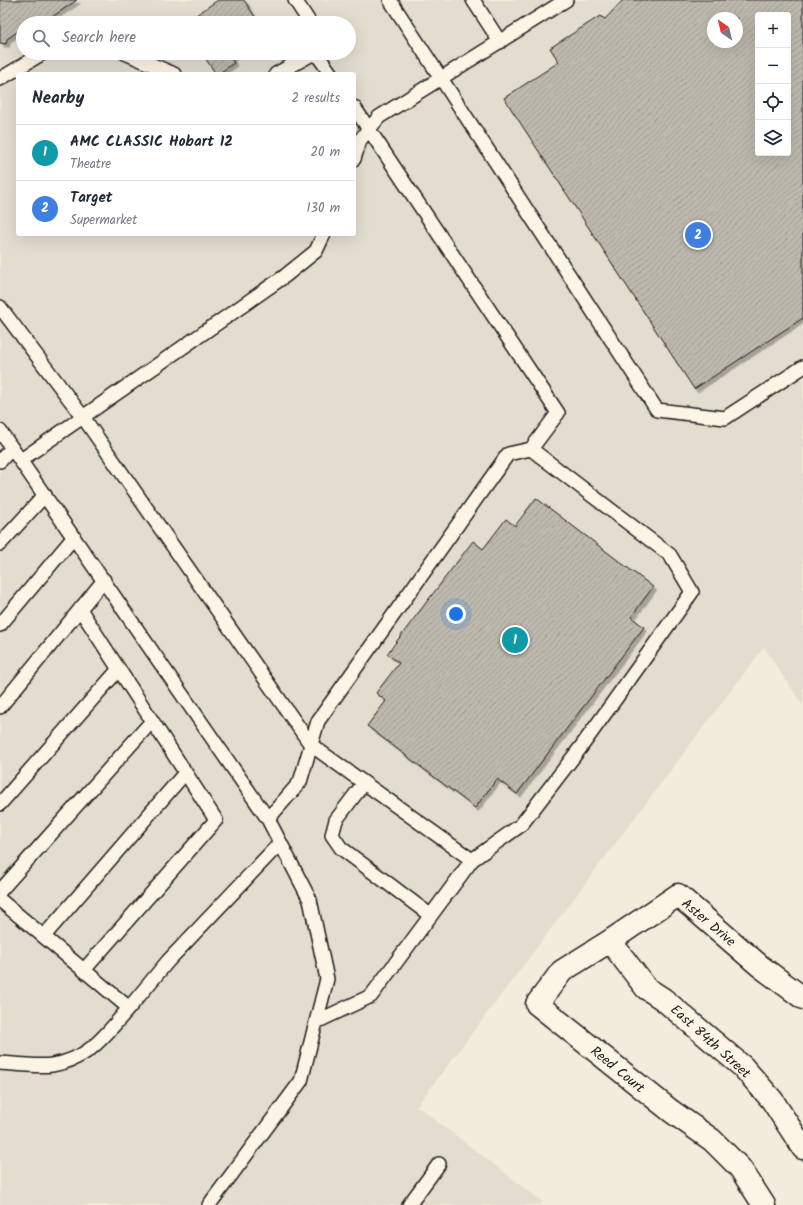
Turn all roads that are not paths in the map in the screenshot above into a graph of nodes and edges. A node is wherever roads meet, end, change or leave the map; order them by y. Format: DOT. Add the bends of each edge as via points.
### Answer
graph roads {
  1 [pos="295,0"];
  2 [pos="390,0"];
  3 [pos="473,0"];
  4 [pos="566,0"];
  5 [pos="305,16"];
  6 [pos="500,42"];
  7 [pos="31,60"];
  8 [pos="141,60"];
  9 [pos="302,60"];
  10 [pos="320,60"];
  11 [pos="169,72"];
  12 [pos="280,72"];
  13 [pos="329,72"];
  14 [pos="0,79"];
  15 [pos="442,79"];
  16 [pos="356,110"];
  17 [pos="369,129"];
  18 [pos="356,153"];
  19 [pos="323,236"];
  20 [pos="0,307"];
  21 [pos="803,367"];
  22 [pos="83,417"];
  23 [pos="0,431"];
  24 [pos="12,448"];
  25 [pos="531,449"];
  26 [pos="21,460"];
  27 [pos="0,461"];
  28 [pos="45,495"];
  29 [pos="74,537"];
  30 [pos="0,544"];
  31 [pos="104,580"];
  32 [pos="80,609"];
  33 [pos="0,625"];
  34 [pos="119,669"];
  35 [pos="0,707"];
  36 [pos="152,721"];
  37 [pos="311,745"];
  38 [pos="185,773"];
  39 [pos="364,783"];
  40 [pos="0,804"];
  41 [pos="268,818"];
  42 [pos="280,843"];
  43 [pos="472,860"];
  44 [pos="0,891"];
  45 [pos="0,900"];
  46 [pos="430,915"];
  47 [pos="44,936"];
  48 [pos="610,941"];
  49 [pos="84,970"];
  50 [pos="803,998"];
  51 [pos="129,1008"];
  52 [pos="316,1022"];
  53 [pos="0,1063"];
  54 [pos="803,1148"];
  55 [pos="439,1164"];
  56 [pos="209,1205"];
  57 [pos="409,1205"];
  58 [pos="764,1205"];
  1 -- 5 [label="lane"];
  2 -- 15 [label="lane"];
  3 -- 6 [label="lane"];
  4 -- 6 [label="lane"];
  6 -- 15 [label="lane"];
  7 -- 14 [label="lane"];
  8 -- 11 [label="lane"];
  9 -- 12 [label="lane"];
  10 -- 13 [label="lane"];
  15 -- 17 [label="lane" via="379,117"];
  15 -- 21 [label="lane" via="657,410 725,418"];
  16 -- 17 [label="lane"];
  17 -- 18 [label="lane" via="360,140"];
  17 -- 25 [label="lane" via="558,413"];
  19 -- 22 [label="lane" via="316,251 285,276"];
  20 -- 22 [label="lane"];
  22 -- 26 [label="lane"];
  22 -- 37 [label="lane"];
  23 -- 24 [label="lane"];
  24 -- 26 [label="lane"];
  24 -- 27 [label="lane"];
  25 -- 37 [label="lane" via="508,454 318,721"];
  25 -- 43 [label="lane" via="670,555 692,592 581,747 521,825"];
  26 -- 28 [label="lane"];
  28 -- 29 [label="lane"];
  28 -- 30 [label="lane"];
  29 -- 31 [label="lane"];
  29 -- 33 [label="lane"];
  31 -- 32 [label="lane"];
  31 -- 41 [label="lane"];
  32 -- 34 [label="lane"];
  32 -- 35 [label="lane"];
  34 -- 36 [label="lane"];
  34 -- 40 [label="lane"];
  36 -- 38 [label="lane"];
  36 -- 44 [label="lane"];
  37 -- 39 [label="lane"];
  37 -- 41 [label="lane" via="300,782"];
  38 -- 47 [label="lane"];
  38 -- 49 [label="lane" via="216,820"];
  39 -- 43 [label="lane"];
  39 -- 46 [label="lane" via="336,820 332,834 341,848"];
  41 -- 42 [label="lane"];
  42 -- 51 [label="lane" via="168,961"];
  42 -- 52 [label="lane" via="310,900 327,979"];
  43 -- 46 [label="lane"];
  45 -- 47 [label="lane"];
  46 -- 52 [label="lane" via="371,996"];
  47 -- 49 [label="lane"];
  48 -- 50 [label="street, Aster Drive" via="678,895 760,966"];
  48 -- 54 [label="street, East 84th Street" via="646,988 668,1003 743,1067 772,1100"];
  48 -- 58 [label="street, Reed Court" via="562,970 537,1004 712,1140 740,1168"];
  49 -- 51 [label="lane"];
  51 -- 53 [label="lane" via="97,1045 77,1059 51,1065"];
  52 -- 56 [label="lane" via="301,1081"];
  55 -- 57 [label="lane"];
}
